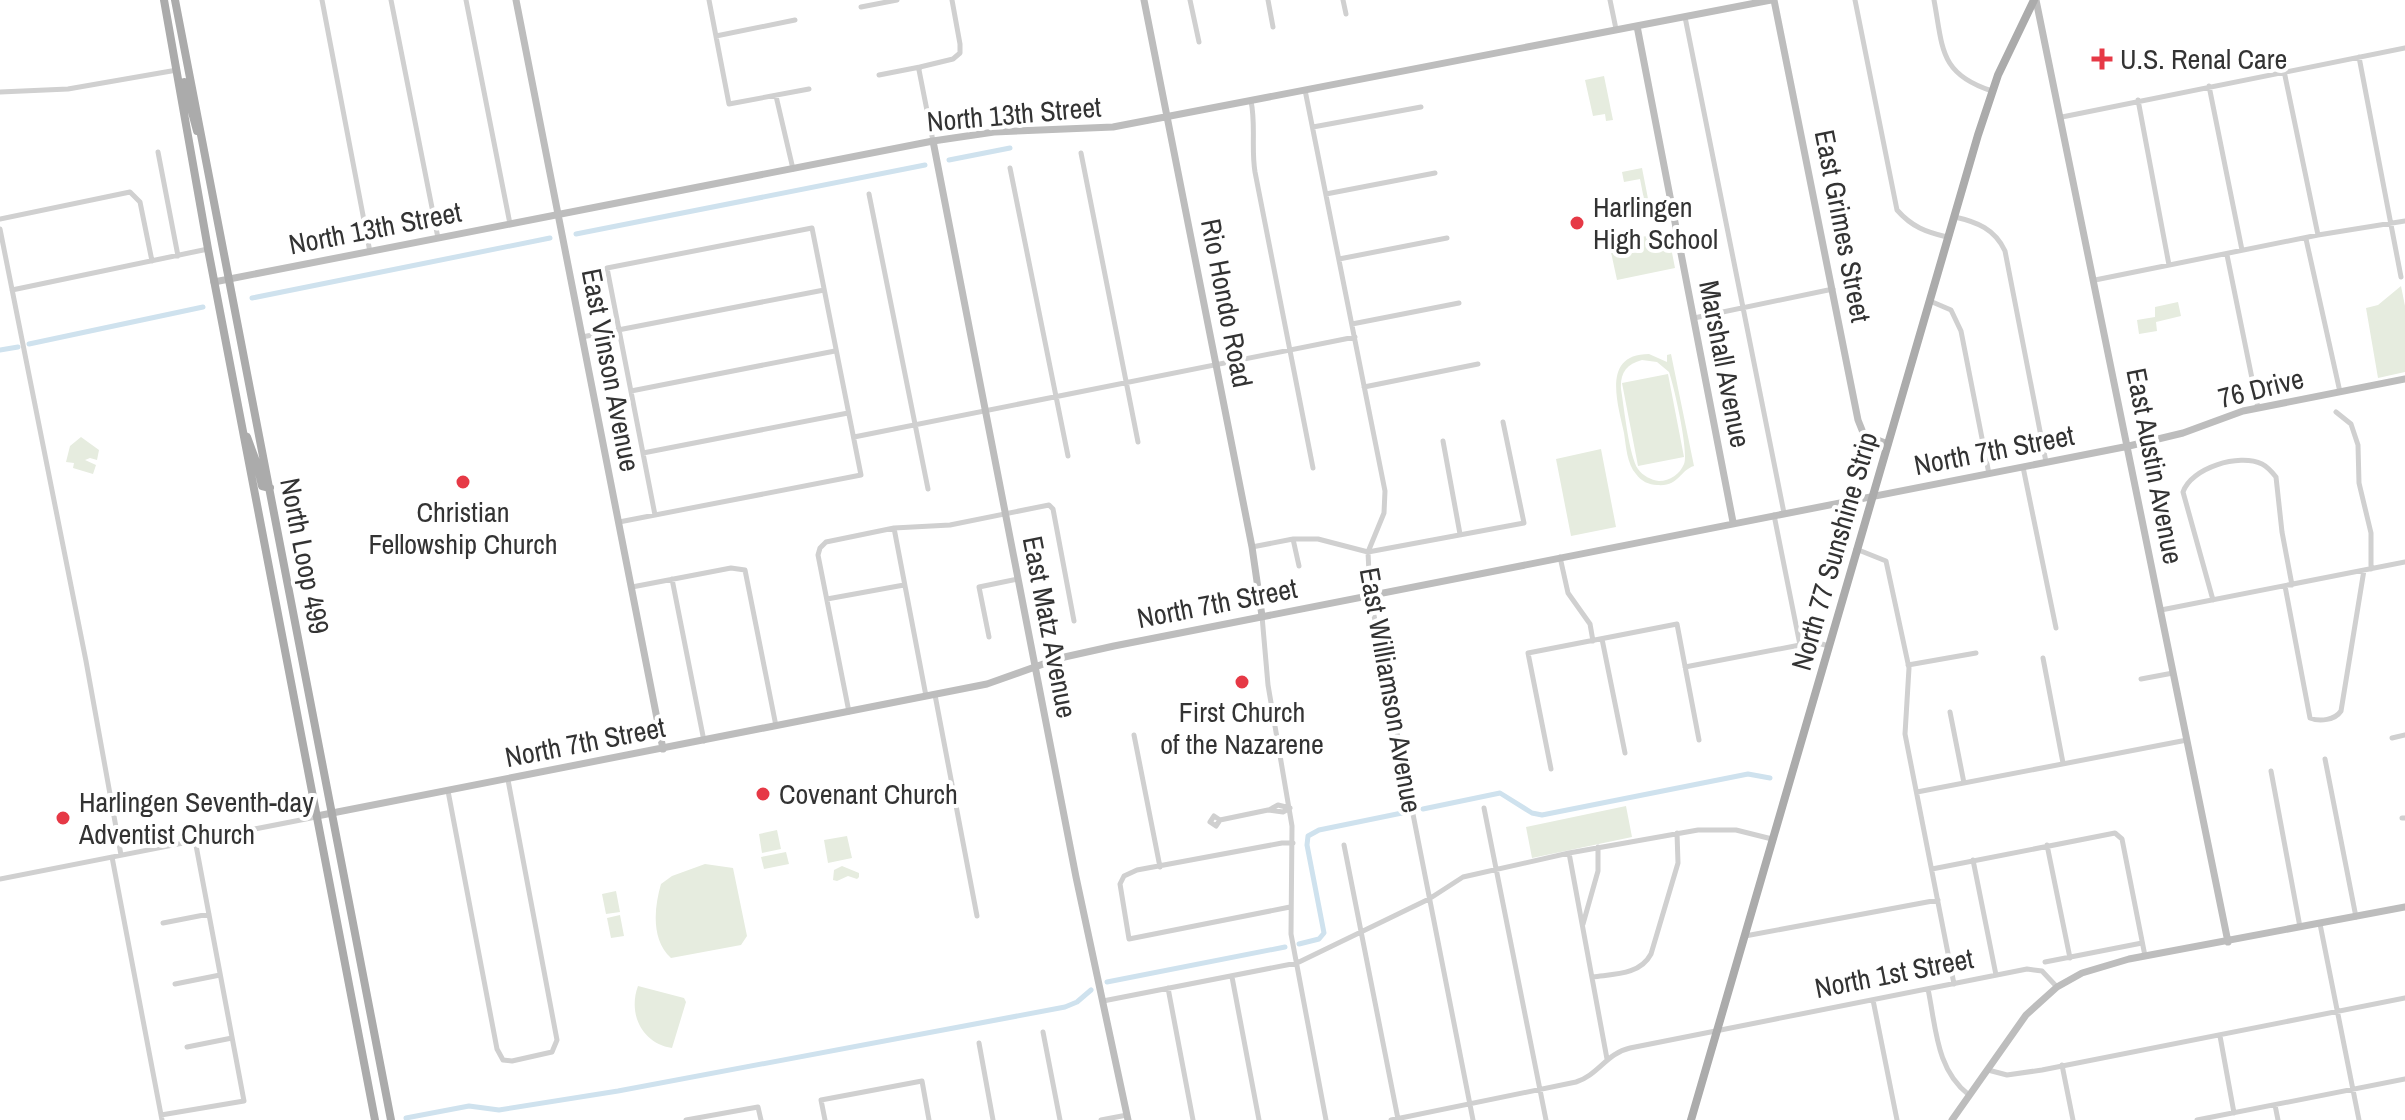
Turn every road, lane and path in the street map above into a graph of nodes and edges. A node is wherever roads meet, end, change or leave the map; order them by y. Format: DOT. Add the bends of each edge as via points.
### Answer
graph roads {
  1 [pos="164,0"];
  2 [pos="175,0"];
  3 [pos="329,0"];
  4 [pos="391,0"];
  5 [pos="466,0"];
  6 [pos="516,0"];
  7 [pos="709,0"];
  8 [pos="897,0"];
  9 [pos="952,0"];
  10 [pos="1144,0"];
  11 [pos="1190,0"];
  12 [pos="1268,0"];
  13 [pos="1343,0"];
  14 [pos="1610,0"];
  15 [pos="1773,0"];
  16 [pos="1855,0"];
  17 [pos="1934,0"];
  18 [pos="2035,0"];
  19 [pos="322,1"];
  20 [pos="861,7"];
  21 [pos="1346,14"];
  22 [pos="1685,17"];
  23 [pos="795,20"];
  24 [pos="1637,26"];
  25 [pos="1273,27"];
  26 [pos="1616,29"];
  27 [pos="716,36"];
  28 [pos="1199,42"];
  29 [pos="2405,48"];
  30 [pos="2359,57"];
  31 [pos="920,67"];
  32 [pos="177,70"];
  33 [pos="2284,71"];
  34 [pos="879,75"];
  35 [pos="2209,86"];
  36 [pos="809,89"];
  37 [pos="1305,90"];
  38 [pos="1992,91"];
  39 [pos="0,92"];
  40 [pos="776,96"];
  41 [pos="2138,100"];
  42 [pos="1251,101"];
  43 [pos="1421,107"];
  44 [pos="1168,117"];
  45 [pos="2062,117"];
  46 [pos="1313,127"];
  47 [pos="933,141"];
  48 [pos="205,150"];
  49 [pos="158,152"];
  50 [pos="1081,153"];
  51 [pos="1010,168"];
  52 [pos="793,169"];
  53 [pos="1435,173"];
  54 [pos="869,194"];
  55 [pos="1326,194"];
  56 [pos="558,215"];
  57 [pos="1955,217"];
  58 [pos="0,219"];
  59 [pos="2405,221"];
  60 [pos="2390,222"];
  61 [pos="510,224"];
  62 [pos="0,229"];
  63 [pos="2318,235"];
  64 [pos="1948,237"];
  65 [pos="1447,238"];
  66 [pos="438,239"];
  67 [pos="2306,239"];
  68 [pos="208,249"];
  69 [pos="2242,250"];
  70 [pos="370,252"];
  71 [pos="2227,255"];
  72 [pos="178,256"];
  73 [pos="1339,259"];
  74 [pos="152,261"];
  75 [pos="2169,265"];
  76 [pos="2401,277"];
  77 [pos="230,279"];
  78 [pos="2095,280"];
  79 [pos="214,282"];
  80 [pos="1834,289"];
  81 [pos="12,290"];
  82 [pos="824,290"];
  83 [pos="1930,301"];
  84 [pos="1459,303"];
  85 [pos="1743,307"];
  86 [pos="1694,318"];
  87 [pos="1352,324"];
  88 [pos="619,329"];
  89 [pos="582,337"];
  90 [pos="1355,337"];
  91 [pos="1291,350"];
  92 [pos="835,351"];
  93 [pos="1478,364"];
  94 [pos="1217,366"];
  95 [pos="2405,379"];
  96 [pos="1126,384"];
  97 [pos="1364,387"];
  98 [pos="631,391"];
  99 [pos="2340,392"];
  100 [pos="1056,397"];
  101 [pos="2258,408"];
  102 [pos="986,411"];
  103 [pos="2336,412"];
  104 [pos="848,413"];
  105 [pos="1503,422"];
  106 [pos="915,425"];
  107 [pos="242,430"];
  108 [pos="853,437"];
  109 [pos="1443,441"];
  110 [pos="1138,442"];
  111 [pos="1888,444"];
  112 [pos="2129,446"];
  113 [pos="643,453"];
  114 [pos="1068,456"];
  115 [pos="2046,462"];
  116 [pos="2023,467"];
  117 [pos="1313,468"];
  118 [pos="1989,474"];
  119 [pos="270,488"];
  120 [pos="928,489"];
  121 [pos="1873,497"];
  122 [pos="1006,513"];
  123 [pos="1784,513"];
  124 [pos="655,515"];
  125 [pos="1774,515"];
  126 [pos="619,522"];
  127 [pos="1733,522"];
  128 [pos="894,528"];
  129 [pos="1460,534"];
  130 [pos="1293,539"];
  131 [pos="1252,547"];
  132 [pos="1856,549"];
  133 [pos="1368,552"];
  134 [pos="1560,556"];
  135 [pos="2405,562"];
  136 [pos="1299,566"];
  137 [pos="2371,569"];
  138 [pos="2364,570"];
  139 [pos="672,579"];
  140 [pos="1018,579"];
  141 [pos="904,585"];
  142 [pos="2288,586"];
  143 [pos="631,587"];
  144 [pos="1370,595"];
  145 [pos="827,599"];
  146 [pos="2213,600"];
  147 [pos="2161,610"];
  148 [pos="1262,616"];
  149 [pos="1074,621"];
  150 [pos="2056,628"];
  151 [pos="989,637"];
  152 [pos="1602,639"];
  153 [pos="1593,641"];
  154 [pos="1800,645"];
  155 [pos="1830,646"];
  156 [pos="1976,653"];
  157 [pos="2043,658"];
  158 [pos="1908,665"];
  159 [pos="1035,666"];
  160 [pos="1685,667"];
  161 [pos="2174,673"];
  162 [pos="2141,679"];
  163 [pos="931,696"];
  164 [pos="849,712"];
  165 [pos="1950,712"];
  166 [pos="776,727"];
  167 [pos="1134,735"];
  168 [pos="2405,735"];
  169 [pos="2392,738"];
  170 [pos="1699,740"];
  171 [pos="2187,740"];
  172 [pos="704,741"];
  173 [pos="663,749"];
  174 [pos="1625,753"];
  175 [pos="2325,759"];
  176 [pos="2063,763"];
  177 [pos="1551,769"];
  178 [pos="2271,771"];
  179 [pos="508,780"];
  180 [pos="1964,783"];
  181 [pos="448,791"];
  182 [pos="1917,792"];
  183 [pos="1290,808"];
  184 [pos="1484,808"];
  185 [pos="332,814"];
  186 [pos="317,816"];
  187 [pos="1220,820"];
  188 [pos="1677,833"];
  189 [pos="1773,839"];
  190 [pos="195,840"];
  191 [pos="1293,843"];
  192 [pos="1344,845"];
  193 [pos="2047,845"];
  194 [pos="1598,847"];
  195 [pos="1569,853"];
  196 [pos="121,855"];
  197 [pos="112,857"];
  198 [pos="1973,860"];
  199 [pos="1160,867"];
  200 [pos="1497,869"];
  201 [pos="1932,869"];
  202 [pos="0,879"];
  203 [pos="1429,899"];
  204 [pos="1938,900"];
  205 [pos="1290,907"];
  206 [pos="2405,907"];
  207 [pos="209,914"];
  208 [pos="977,916"];
  209 [pos="2356,917"];
  210 [pos="163,923"];
  211 [pos="2320,924"];
  212 [pos="1583,925"];
  213 [pos="2300,928"];
  214 [pos="1361,931"];
  215 [pos="1745,936"];
  216 [pos="2228,942"];
  217 [pos="2142,943"];
  218 [pos="2145,957"];
  219 [pos="2070,958"];
  220 [pos="2045,962"];
  221 [pos="1297,963"];
  222 [pos="220,975"];
  223 [pos="1996,975"];
  224 [pos="1232,977"];
  225 [pos="1593,977"];
  226 [pos="175,984"];
  227 [pos="1954,984"];
  228 [pos="2057,987"];
  229 [pos="1168,988"];
  230 [pos="1928,989"];
  231 [pos="2405,998"];
  232 [pos="1873,1000"];
  233 [pos="1103,1001"];
  234 [pos="2337,1012"];
  235 [pos="1719,1030"];
  236 [pos="1043,1032"];
  237 [pos="2220,1036"];
  238 [pos="232,1038"];
  239 [pos="979,1043"];
  240 [pos="187,1047"];
  241 [pos="1607,1059"];
  242 [pos="2062,1065"];
  243 [pos="1988,1070"];
  244 [pos="2405,1079"];
  245 [pos="1540,1089"];
  246 [pos="2353,1089"];
  247 [pos="1969,1095"];
  248 [pos="1470,1104"];
  249 [pos="2275,1105"];
  250 [pos="2234,1113"];
  251 [pos="1127,1117"];
  252 [pos="161,1118"];
  253 [pos="375,1120"];
  254 [pos="391,1120"];
  255 [pos="686,1120"];
  256 [pos="761,1120"];
  257 [pos="825,1120"];
  258 [pos="929,1120"];
  259 [pos="993,1120"];
  260 [pos="1060,1120"];
  261 [pos="1101,1120"];
  262 [pos="1193,1120"];
  263 [pos="1259,1120"];
  264 [pos="1326,1120"];
  265 [pos="1396,1120"];
  266 [pos="1473,1120"];
  267 [pos="1546,1120"];
  268 [pos="1691,1120"];
  269 [pos="1897,1120"];
  270 [pos="1952,1120"];
  271 [pos="2073,1120"];
  272 [pos="2197,1120"];
  273 [pos="2278,1120"];
  274 [pos="2359,1120"];
  1 -- 32 [label="main road, North Loop 499"];
  2 -- 48 [label="main road, North Loop 499"];
  3 -- 19 [label="street"];
  4 -- 66 [label="street"];
  5 -- 61 [label="street"];
  6 -- 56 [label="street, East Vinson Avenue"];
  7 -- 27 [label="street"];
  8 -- 20 [label="street"];
  9 -- 31 [label="street" via="960,53"];
  10 -- 44 [label="street, Rio Hondo Road"];
  11 -- 28 [label="street"];
  12 -- 25 [label="street"];
  13 -- 21 [label="street"];
  14 -- 26 [label="street"];
  15 -- 22 [label="street, North 13th Street"];
  15 -- 80 [label="street, East Grimes Street"];
  16 -- 64 [label="street" via="1897,210 1923,232"];
  17 -- 38 [label="street" via="1950,65 1965,81"];
  18 -- 38 [label="main road, North 77 Sunshine Strip"];
  18 -- 45 [label="street, East Austin Avenue"];
  19 -- 70 [label="street"];
  22 -- 24 [label="street, North 13th Street"];
  22 -- 85 [label="street"];
  23 -- 27 [label="street"];
  24 -- 26 [label="street, North 13th Street"];
  24 -- 86 [label="street, Marshall Avenue"];
  26 -- 37 [label="street, North 13th Street"];
  27 -- 40 [label="street" via="729,104"];
  29 -- 30 [label="street"];
  30 -- 33 [label="street"];
  30 -- 60 [label="street"];
  31 -- 34 [label="street"];
  31 -- 47 [label="street"];
  32 -- 39 [label="street" via="68,89"];
  32 -- 48 [label="main road" via="182,71"];
  32 -- 68 [label="main road, North Loop 499"];
  33 -- 35 [label="street"];
  33 -- 63 [label="street"];
  35 -- 41 [label="street"];
  35 -- 69 [label="street"];
  36 -- 40 [label="street"];
  37 -- 42 [label="street, North 13th Street"];
  37 -- 46 [label="street, East Williamson Avenue"];
  38 -- 57 [label="main road, North 77 Sunshine Strip"];
  40 -- 52 [label="street"];
  41 -- 45 [label="street"];
  41 -- 75 [label="street"];
  42 -- 44 [label="street, North 13th Street"];
  42 -- 91 [label="street" via="1255,172"];
  43 -- 46 [label="street"];
  44 -- 47 [label="street, North 13th Street" via="1113,127 994,132"];
  44 -- 94 [label="street, Rio Hondo Road"];
  45 -- 78 [label="street, East Austin Avenue"];
  46 -- 55 [label="street, East Williamson Avenue"];
  47 -- 52 [label="street, North 13th Street"];
  47 -- 102 [label="street, East Matz Avenue"];
  48 -- 77 [label="main road, North Loop 499"];
  49 -- 72 [label="street"];
  50 -- 96 [label="street"];
  51 -- 100 [label="street"];
  52 -- 56 [label="street, North 13th Street"];
  53 -- 55 [label="street"];
  54 -- 106 [label="street"];
  55 -- 73 [label="street, East Williamson Avenue"];
  56 -- 61 [label="street, North 13th Street"];
  56 -- 89 [label="street, East Vinson Avenue"];
  57 -- 64 [label="main road, North 77 Sunshine Strip"];
  57 -- 115 [label="street" via="1986,227 2005,251"];
  58 -- 74 [label="street" via="130,192 140,202"];
  59 -- 60 [label="street"];
  60 -- 63 [label="street"];
  60 -- 76 [label="street"];
  61 -- 66 [label="street, North 13th Street"];
  62 -- 81 [label="street"];
  63 -- 67 [label="street"];
  64 -- 83 [label="main road, North 77 Sunshine Strip"];
  65 -- 73 [label="street"];
  66 -- 70 [label="street, North 13th Street"];
  67 -- 69 [label="street"];
  67 -- 99 [label="street"];
  68 -- 72 [label="street"];
  68 -- 79 [label="main road, North Loop 499"];
  69 -- 71 [label="street"];
  70 -- 77 [label="street, North 13th Street"];
  71 -- 75 [label="street"];
  71 -- 101 [label="street"];
  72 -- 74 [label="street"];
  73 -- 87 [label="street, East Williamson Avenue"];
  74 -- 81 [label="street"];
  75 -- 78 [label="street"];
  77 -- 79 [label="street, North 13th Street"];
  77 -- 119 [label="main road, North Loop 499"];
  78 -- 112 [label="street, East Austin Avenue"];
  79 -- 107 [label="main road, North Loop 499"];
  80 -- 85 [label="street"];
  80 -- 111 [label="street, East Grimes Street" via="1861,430"];
  81 -- 196 [label="street"];
  82 -- 88 [label="street"];
  82 -- 88 [label="street" via="812,228 607,268"];
  82 -- 92 [label="street"];
  83 -- 111 [label="main road, North 77 Sunshine Strip"];
  83 -- 118 [label="street" via="1956,317"];
  84 -- 87 [label="street"];
  85 -- 86 [label="street"];
  85 -- 123 [label="street"];
  86 -- 127 [label="street, Marshall Avenue"];
  87 -- 90 [label="street, East Williamson Avenue"];
  88 -- 89 [label="street"];
  88 -- 98 [label="street"];
  89 -- 126 [label="street, East Vinson Avenue"];
  90 -- 91 [label="street"];
  90 -- 97 [label="street, East Williamson Avenue"];
  91 -- 94 [label="street"];
  91 -- 117 [label="street"];
  92 -- 98 [label="street"];
  92 -- 104 [label="street"];
  93 -- 97 [label="street"];
  94 -- 96 [label="street"];
  94 -- 131 [label="street, Rio Hondo Road"];
  95 -- 99 [label="street, 76 Drive"];
  96 -- 100 [label="street"];
  96 -- 110 [label="street"];
  97 -- 133 [label="street, East Williamson Avenue" via="1385,491 1384,513"];
  98 -- 113 [label="street"];
  99 -- 101 [label="street, 76 Drive"];
  100 -- 102 [label="street"];
  100 -- 114 [label="street"];
  101 -- 112 [label="street, 76 Drive"];
  102 -- 106 [label="street"];
  102 -- 122 [label="street, East Matz Avenue"];
  103 -- 137 [label="street" via="2351,424 2358,445"];
  104 -- 108 [label="street"];
  104 -- 113 [label="street"];
  105 -- 129 [label="street" via="1524,523"];
  106 -- 108 [label="street"];
  106 -- 120 [label="street"];
  107 -- 119 [label="main road" via="262,486"];
  107 -- 186 [label="main road, North Loop 499"];
  108 -- 124 [label="street" via="861,475"];
  109 -- 129 [label="street"];
  111 -- 121 [label="main road, North 77 Sunshine Strip"];
  112 -- 115 [label="street, North 7th Street"];
  112 -- 147 [label="street, East Austin Avenue"];
  113 -- 124 [label="street"];
  115 -- 116 [label="street, North 7th Street"];
  116 -- 118 [label="street, North 7th Street"];
  116 -- 150 [label="street"];
  118 -- 121 [label="street, North 7th Street"];
  119 -- 185 [label="main road, North Loop 499"];
  121 -- 123 [label="street, North 7th Street"];
  121 -- 132 [label="main road, North 77 Sunshine Strip"];
  122 -- 128 [label="street" via="934,527"];
  122 -- 140 [label="street, East Matz Avenue"];
  122 -- 149 [label="street" via="1051,507"];
  123 -- 125 [label="street, North 7th Street"];
  124 -- 126 [label="street"];
  125 -- 127 [label="street, North 7th Street"];
  125 -- 154 [label="street"];
  126 -- 143 [label="street, East Vinson Avenue"];
  127 -- 134 [label="street, North 7th Street"];
  128 -- 141 [label="street"];
  128 -- 145 [label="street" via="826,542 820,548"];
  129 -- 133 [label="street"];
  130 -- 131 [label="street"];
  130 -- 133 [label="street" via="1318,539"];
  130 -- 136 [label="street"];
  131 -- 148 [label="street, Rio Hondo Road"];
  132 -- 155 [label="main road, North 77 Sunshine Strip"];
  132 -- 158 [label="street" via="1886,561"];
  133 -- 144 [label="street, East Williamson Avenue"];
  134 -- 144 [label="street, North 7th Street"];
  134 -- 153 [label="street" via="1568,593 1590,624"];
  135 -- 137 [label="street"];
  137 -- 138 [label="street"];
  138 -- 142 [label="street"];
  138 -- 142 [label="street" via="2341,711 2335,717 2310,718"];
  139 -- 143 [label="street"];
  139 -- 166 [label="street" via="745,570"];
  139 -- 172 [label="street"];
  140 -- 151 [label="street" via="979,587"];
  140 -- 159 [label="street, East Matz Avenue"];
  141 -- 145 [label="street"];
  141 -- 163 [label="street"];
  142 -- 146 [label="street"];
  142 -- 146 [label="street" via="2276,477 2260,463 2225,464 2196,474 2183,492"];
  143 -- 173 [label="street, East Vinson Avenue"];
  144 -- 148 [label="street, North 7th Street"];
  144 -- 203 [label="street, East Williamson Avenue"];
  145 -- 164 [label="street"];
  146 -- 147 [label="street"];
  147 -- 161 [label="street, East Austin Avenue"];
  148 -- 159 [label="street, North 7th Street"];
  148 -- 183 [label="street" via="1268,685"];
  152 -- 153 [label="street"];
  152 -- 160 [label="street" via="1677,624"];
  152 -- 174 [label="street"];
  153 -- 177 [label="street" via="1528,653"];
  154 -- 155 [label="street"];
  154 -- 160 [label="street"];
  155 -- 189 [label="main road, North 77 Sunshine Strip"];
  156 -- 158 [label="street"];
  157 -- 176 [label="street"];
  158 -- 182 [label="street" via="1905,734"];
  159 -- 163 [label="street, North 7th Street" via="992,683"];
  159 -- 233 [label="street, East Matz Avenue"];
  160 -- 170 [label="street"];
  161 -- 162 [label="street"];
  161 -- 171 [label="street, East Austin Avenue"];
  163 -- 164 [label="street, North 7th Street"];
  163 -- 208 [label="street"];
  164 -- 166 [label="street, North 7th Street"];
  165 -- 180 [label="street"];
  166 -- 172 [label="street, North 7th Street"];
  167 -- 199 [label="street"];
  168 -- 169 [label="street"];
  171 -- 176 [label="street"];
  171 -- 216 [label="street, East Austin Avenue"];
  172 -- 173 [label="street, North 7th Street"];
  173 -- 179 [label="street, North 7th Street"];
  175 -- 209 [label="street"];
  176 -- 180 [label="street"];
  178 -- 213 [label="street"];
  179 -- 181 [label="street, North 7th Street"];
  179 -- 181 [label="street" via="557,1040 552,1052 526,1059 507,1061 497,1049"];
  180 -- 182 [label="street"];
  181 -- 185 [label="street, North 7th Street"];
  182 -- 201 [label="street"];
  183 -- 187 [label="street" via="1278,805"];
  183 -- 191 [label="street"];
  184 -- 200 [label="street"];
  185 -- 186 [label="street, North 7th Street"];
  185 -- 254 [label="main road, North Loop 499"];
  186 -- 190 [label="street"];
  186 -- 253 [label="main road, North Loop 499"];
  188 -- 189 [label="street" via="1719,828"];
  188 -- 194 [label="street"];
  188 -- 225 [label="street" via="1674,878 1646,964"];
  189 -- 215 [label="main road, North 77 Sunshine Strip"];
  190 -- 196 [label="street"];
  190 -- 207 [label="street"];
  191 -- 199 [label="street"];
  191 -- 205 [label="street"];
  192 -- 214 [label="street"];
  193 -- 198 [label="street"];
  193 -- 217 [label="street" via="2121,835"];
  193 -- 219 [label="street"];
  194 -- 195 [label="street"];
  194 -- 212 [label="street" via="1598,871"];
  195 -- 200 [label="street"];
  195 -- 212 [label="street"];
  196 -- 197 [label="street"];
  197 -- 202 [label="street"];
  197 -- 252 [label="street"];
  198 -- 201 [label="street"];
  198 -- 223 [label="street"];
  199 -- 205 [label="street" via="1121,879 1129,939"];
  200 -- 203 [label="street" via="1458,879"];
  200 -- 245 [label="street"];
  201 -- 204 [label="street"];
  203 -- 214 [label="street"];
  203 -- 248 [label="street, East Williamson Avenue"];
  204 -- 215 [label="street"];
  204 -- 227 [label="street"];
  205 -- 221 [label="street"];
  206 -- 209 [label="street"];
  207 -- 210 [label="street"];
  207 -- 222 [label="street"];
  209 -- 211 [label="street"];
  211 -- 213 [label="street"];
  211 -- 234 [label="street"];
  212 -- 225 [label="street"];
  213 -- 216 [label="street"];
  214 -- 221 [label="street"];
  214 -- 265 [label="street"];
  215 -- 235 [label="main road, North 77 Sunshine Strip"];
  216 -- 218 [label="street"];
  217 -- 218 [label="street"];
  217 -- 219 [label="street"];
  218 -- 228 [label="street" via="2082,973"];
  219 -- 220 [label="street"];
  221 -- 224 [label="street"];
  221 -- 264 [label="street"];
  222 -- 226 [label="street"];
  222 -- 238 [label="street"];
  223 -- 227 [label="street, North 1st Street"];
  223 -- 228 [label="street, North 1st Street" via="2036,969"];
  224 -- 229 [label="street"];
  224 -- 263 [label="street"];
  225 -- 241 [label="street"];
  227 -- 230 [label="street, North 1st Street"];
  228 -- 243 [label="street" via="2026,1015"];
  229 -- 233 [label="street"];
  229 -- 262 [label="street"];
  230 -- 232 [label="street, North 1st Street"];
  230 -- 247 [label="street" via="1942,1057 1951,1078"];
  231 -- 234 [label="street"];
  232 -- 235 [label="street, North 1st Street"];
  232 -- 269 [label="street"];
  233 -- 251 [label="street, East Matz Avenue"];
  234 -- 237 [label="street"];
  234 -- 246 [label="street"];
  235 -- 241 [label="street, North 1st Street" via="1621,1050"];
  235 -- 268 [label="main road, North 77 Sunshine Strip"];
  236 -- 260 [label="street"];
  237 -- 242 [label="street"];
  237 -- 250 [label="street"];
  238 -- 240 [label="street"];
  238 -- 252 [label="street" via="244,1101"];
  239 -- 259 [label="street"];
  241 -- 245 [label="street, North 1st Street" via="1584,1080"];
  242 -- 243 [label="street" via="2007,1075"];
  242 -- 271 [label="street"];
  243 -- 247 [label="street"];
  244 -- 246 [label="street"];
  245 -- 248 [label="street, North 1st Street"];
  245 -- 267 [label="street"];
  246 -- 249 [label="street"];
  246 -- 274 [label="street"];
  247 -- 270 [label="street"];
  248 -- 265 [label="street, North 1st Street"];
  248 -- 266 [label="street, East Williamson Avenue"];
  249 -- 250 [label="street"];
  249 -- 273 [label="street"];
  250 -- 272 [label="street"];
  251 -- 261 [label="street"];
  255 -- 256 [label="street" via="758,1107"];
  257 -- 258 [label="street" via="821,1100 922,1081"];
}
